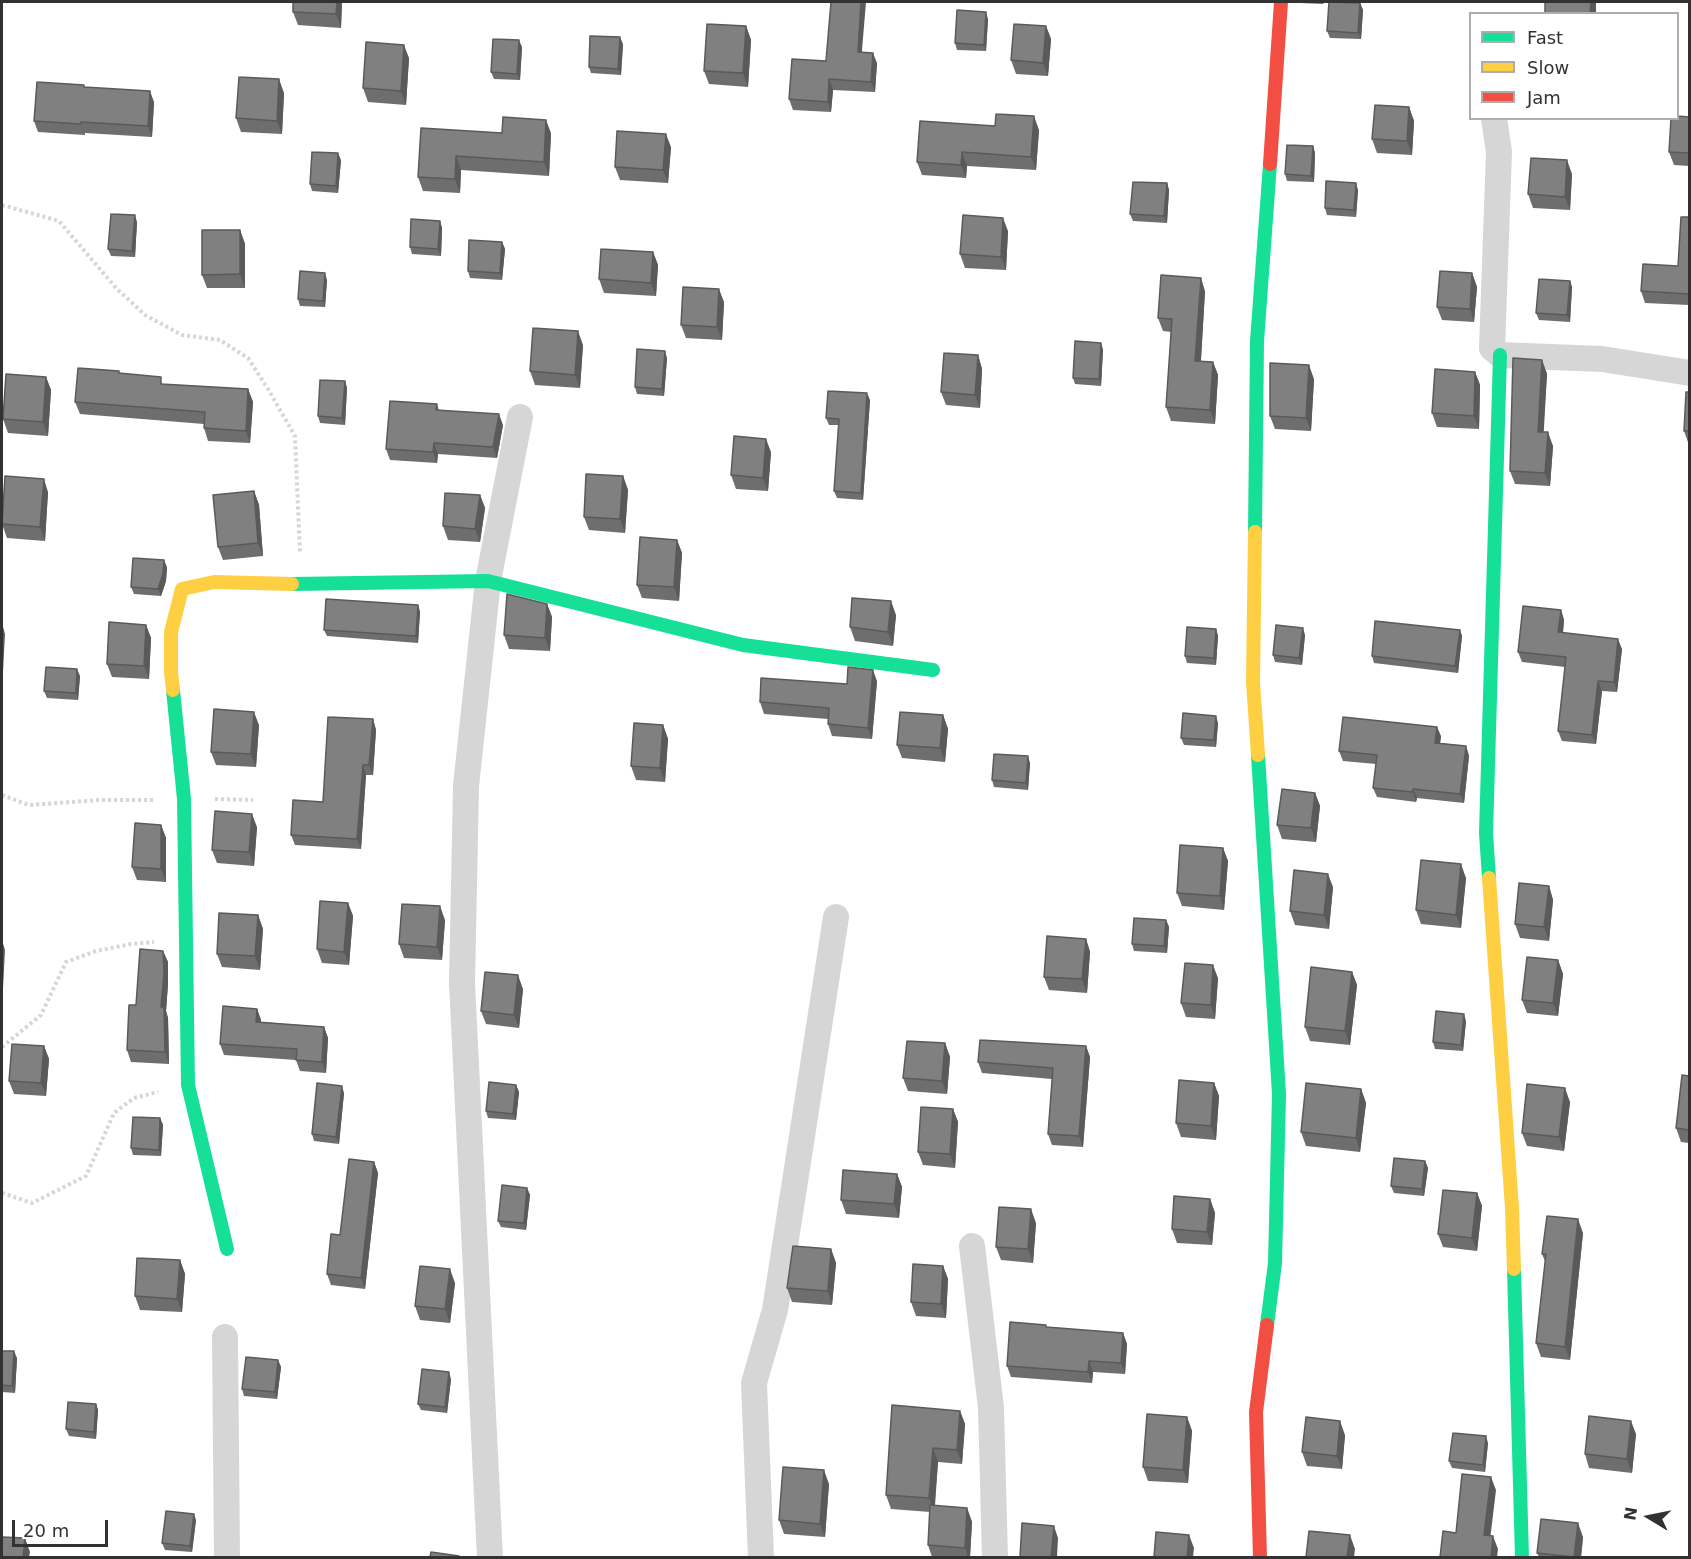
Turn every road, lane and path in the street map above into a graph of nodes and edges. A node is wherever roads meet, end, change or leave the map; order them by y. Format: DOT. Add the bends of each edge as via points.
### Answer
graph roads {
  1 [pos="1281,2"];
  2 [pos="1494,120"];
  3 [pos="2,206"];
  4 [pos="1500,355"];
  5 [pos="1689,373"];
  6 [pos="520,417"];
  7 [pos="488,581"];
  8 [pos="301,584"];
  9 [pos="933,670"];
  10 [pos="2,795"];
  11 [pos="184,799"];
  12 [pos="253,800"];
  13 [pos="836,916"];
  14 [pos="186,940"];
  15 [pos="2,1047"];
  16 [pos="188,1085"];
  17 [pos="2,1193"];
  18 [pos="972,1246"];
  19 [pos="227,1249"];
  20 [pos="225,1337"];
  21 [pos="226,1557"];
  22 [pos="490,1557"];
  23 [pos="761,1557"];
  24 [pos="995,1557"];
  25 [pos="1260,1557"];
  26 [pos="1522,1557"];
  1 -- 25 [label="street" via="1257,341 1253,682 1279,1094 1275,1263 1256,1412"];
  2 -- 4 [label="street" via="1499,152 1492,348"];
  3 -- 8 [label="path" via="59,221 116,288 145,315 182,335 220,340 248,358 295,436"];
  4 -- 5 [label="street" via="1602,359"];
  4 -- 26 [label="street" via="1485,833 1512,1208"];
  6 -- 7 [label="street"];
  7 -- 8 [label="street"];
  7 -- 9 [label="street" via="743,645"];
  7 -- 22 [label="street" via="466,786 462,983"];
  8 -- 11 [label="street" via="214,582 182,589 171,632 171,672"];
  10 -- 11 [label="path" via="29,805"];
  11 -- 12 [label="path"];
  11 -- 14 [label="street"];
  13 -- 23 [label="street" via="775,1310 754,1383"];
  14 -- 15 [label="path" via="131,944 66,962 41,1015"];
  14 -- 16 [label="street"];
  16 -- 17 [label="path" via="134,1098 114,1113 86,1176 32,1203"];
  16 -- 19 [label="street"];
  18 -- 24 [label="street" via="991,1408"];
  20 -- 21 [label="street"];
}
